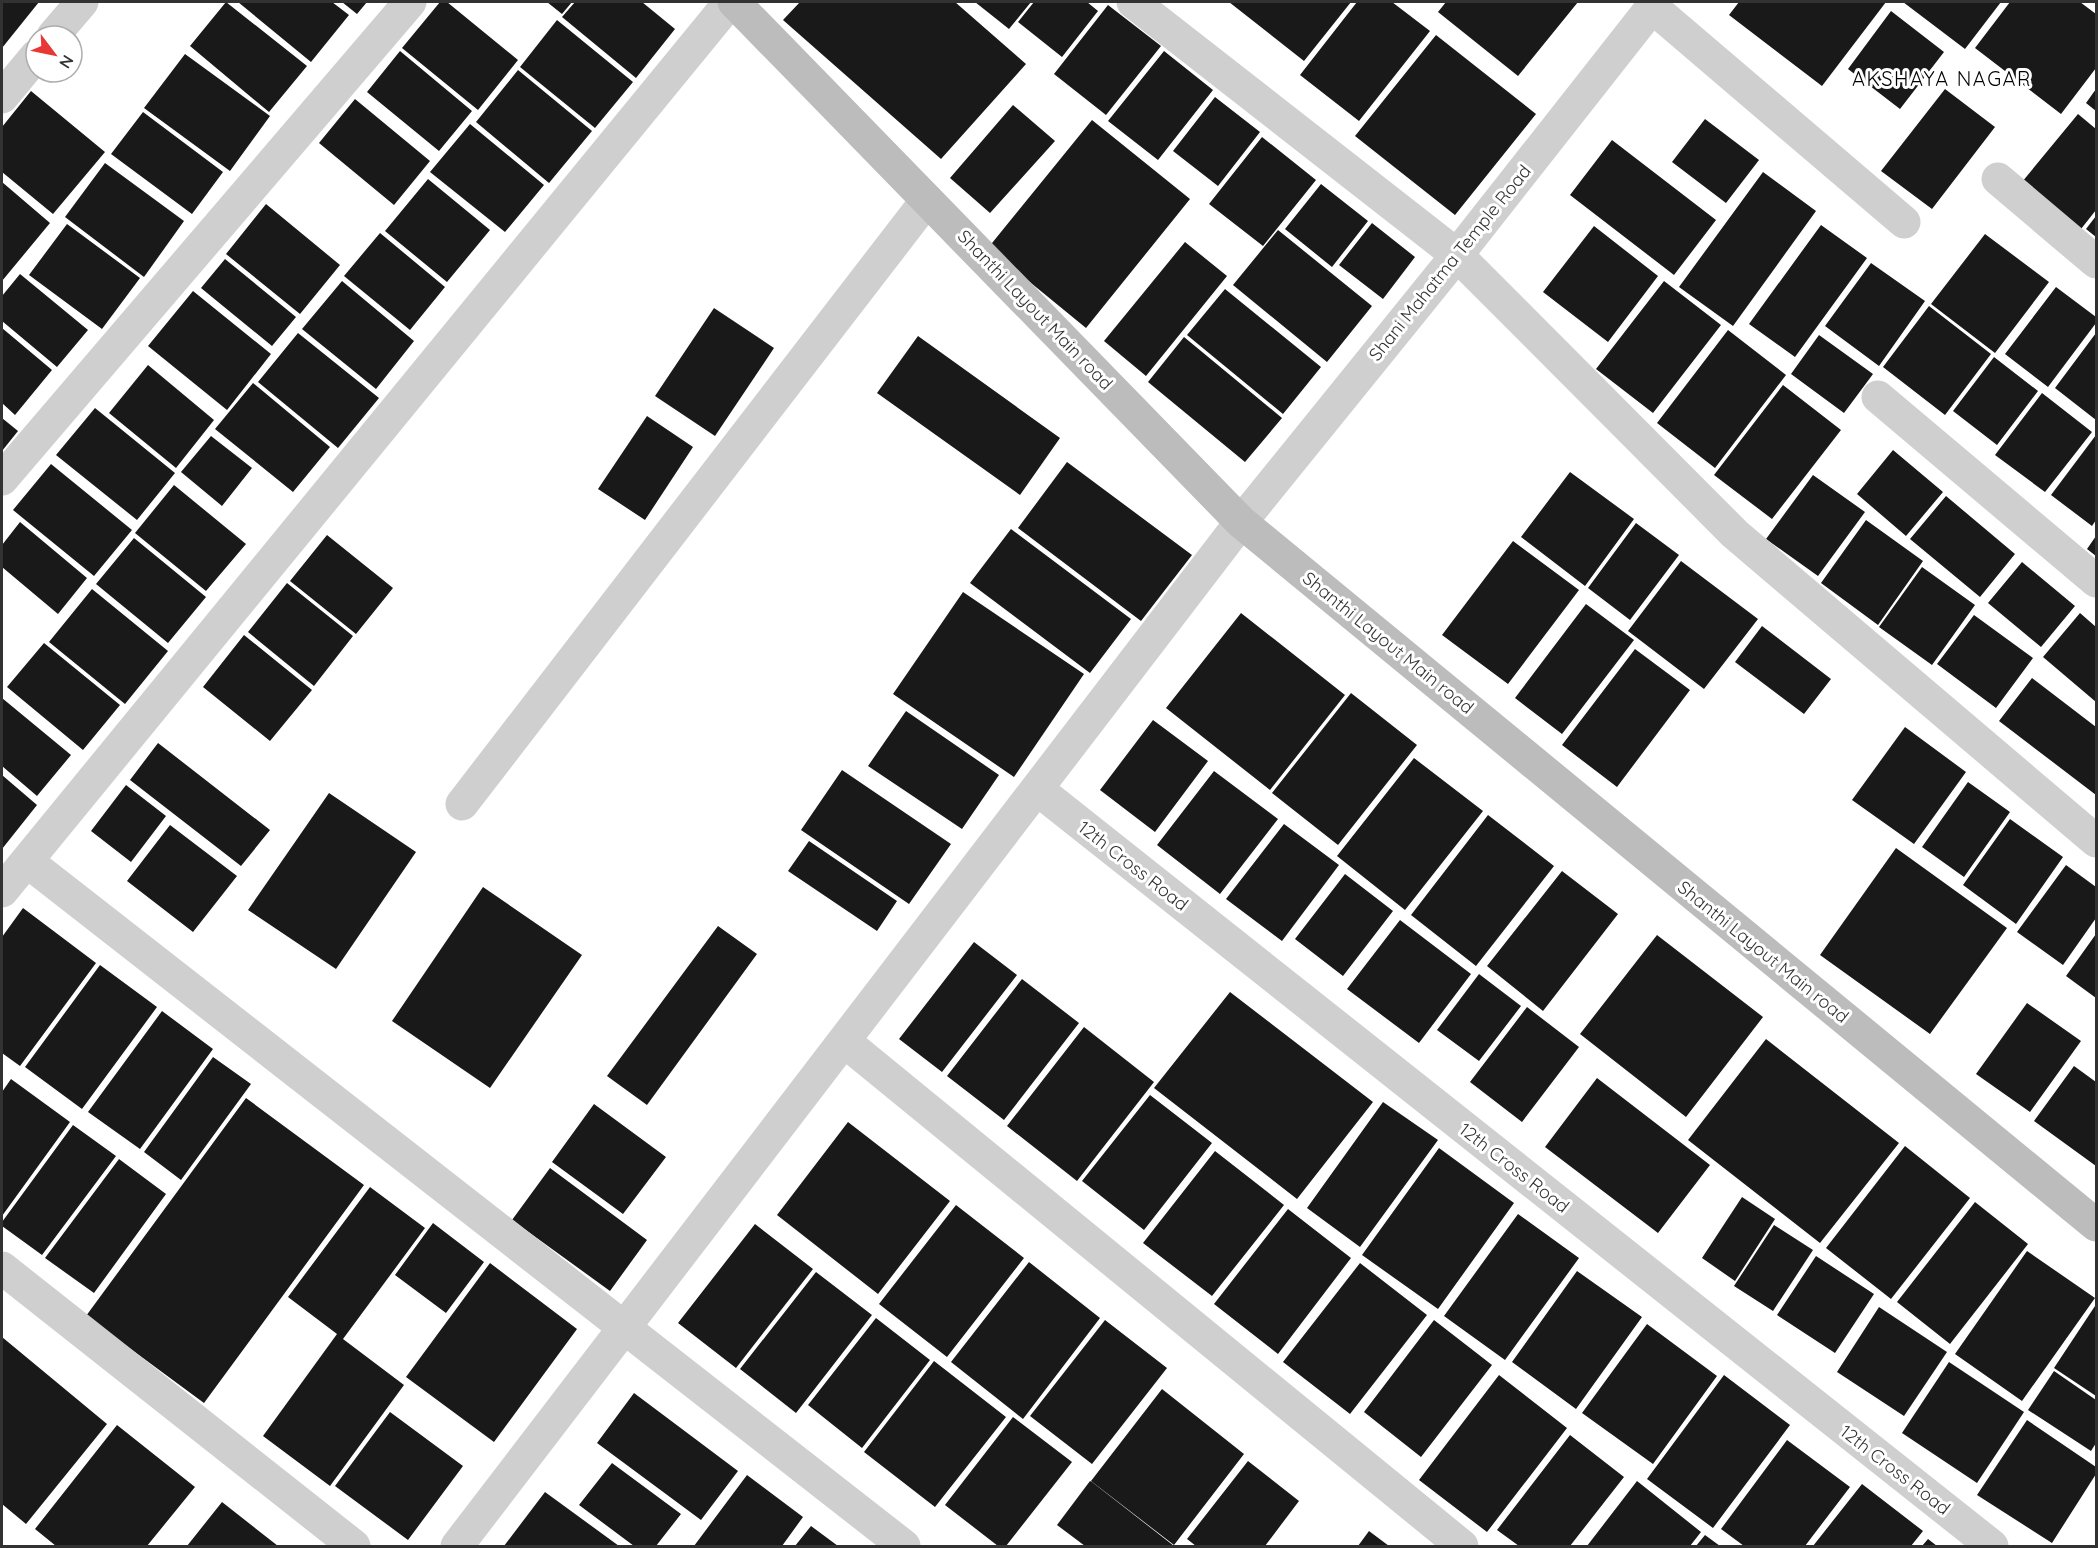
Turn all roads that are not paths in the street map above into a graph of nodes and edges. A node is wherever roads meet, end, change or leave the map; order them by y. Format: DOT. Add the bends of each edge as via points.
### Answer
graph roads {
  1 [pos="82,2"];
  2 [pos="410,2"];
  3 [pos="732,2"];
  4 [pos="1133,2"];
  5 [pos="1654,4"];
  6 [pos="63,24"];
  7 [pos="24,70"];
  8 [pos="2,97"];
  9 [pos="1998,179"];
  10 [pos="927,200"];
  11 [pos="1904,222"];
  12 [pos="1457,255"];
  13 [pos="2097,262"];
  14 [pos="1878,397"];
  15 [pos="2,480"];
  16 [pos="1241,522"];
  17 [pos="2097,581"];
  18 [pos="1037,789"];
  19 [pos="462,804"];
  20 [pos="2097,841"];
  21 [pos="28,862"];
  22 [pos="2,891"];
  23 [pos="844,1041"];
  24 [pos="2097,1226"];
  25 [pos="2,1268"];
  26 [pos="625,1327"];
  27 [pos="354,1546"];
  28 [pos="457,1546"];
  29 [pos="904,1546"];
  30 [pos="1462,1546"];
  31 [pos="1992,1546"];
  1 -- 6 [label="street"];
  2 -- 15 [label="street"];
  3 -- 10 [label="street, Shanthi Layout Main road"];
  3 -- 21 [label="street"];
  4 -- 12 [label="street"];
  5 -- 11 [label="street"];
  5 -- 12 [label="street, Shani Mahatma Temple Road"];
  7 -- 8 [label="street"];
  9 -- 13 [label="street"];
  10 -- 16 [label="street, Shanthi Layout Main road"];
  10 -- 19 [label="street"];
  12 -- 16 [label="street, Shani Mahatma Temple Road"];
  12 -- 20 [label="street" via="1735,534"];
  14 -- 17 [label="street"];
  16 -- 18 [label="street, Shani Mahatma Temple Road"];
  16 -- 24 [label="street, Shanthi Layout Main road"];
  18 -- 23 [label="street, Shani Mahatma Temple Road"];
  18 -- 31 [label="street, 12th Cross Road"];
  21 -- 22 [label="street"];
  21 -- 26 [label="street"];
  23 -- 26 [label="street, Shani Mahatma Temple Road"];
  23 -- 30 [label="street"];
  25 -- 27 [label="street"];
  26 -- 28 [label="street, Shani Mahatma Temple Road"];
  26 -- 29 [label="street"];
}
